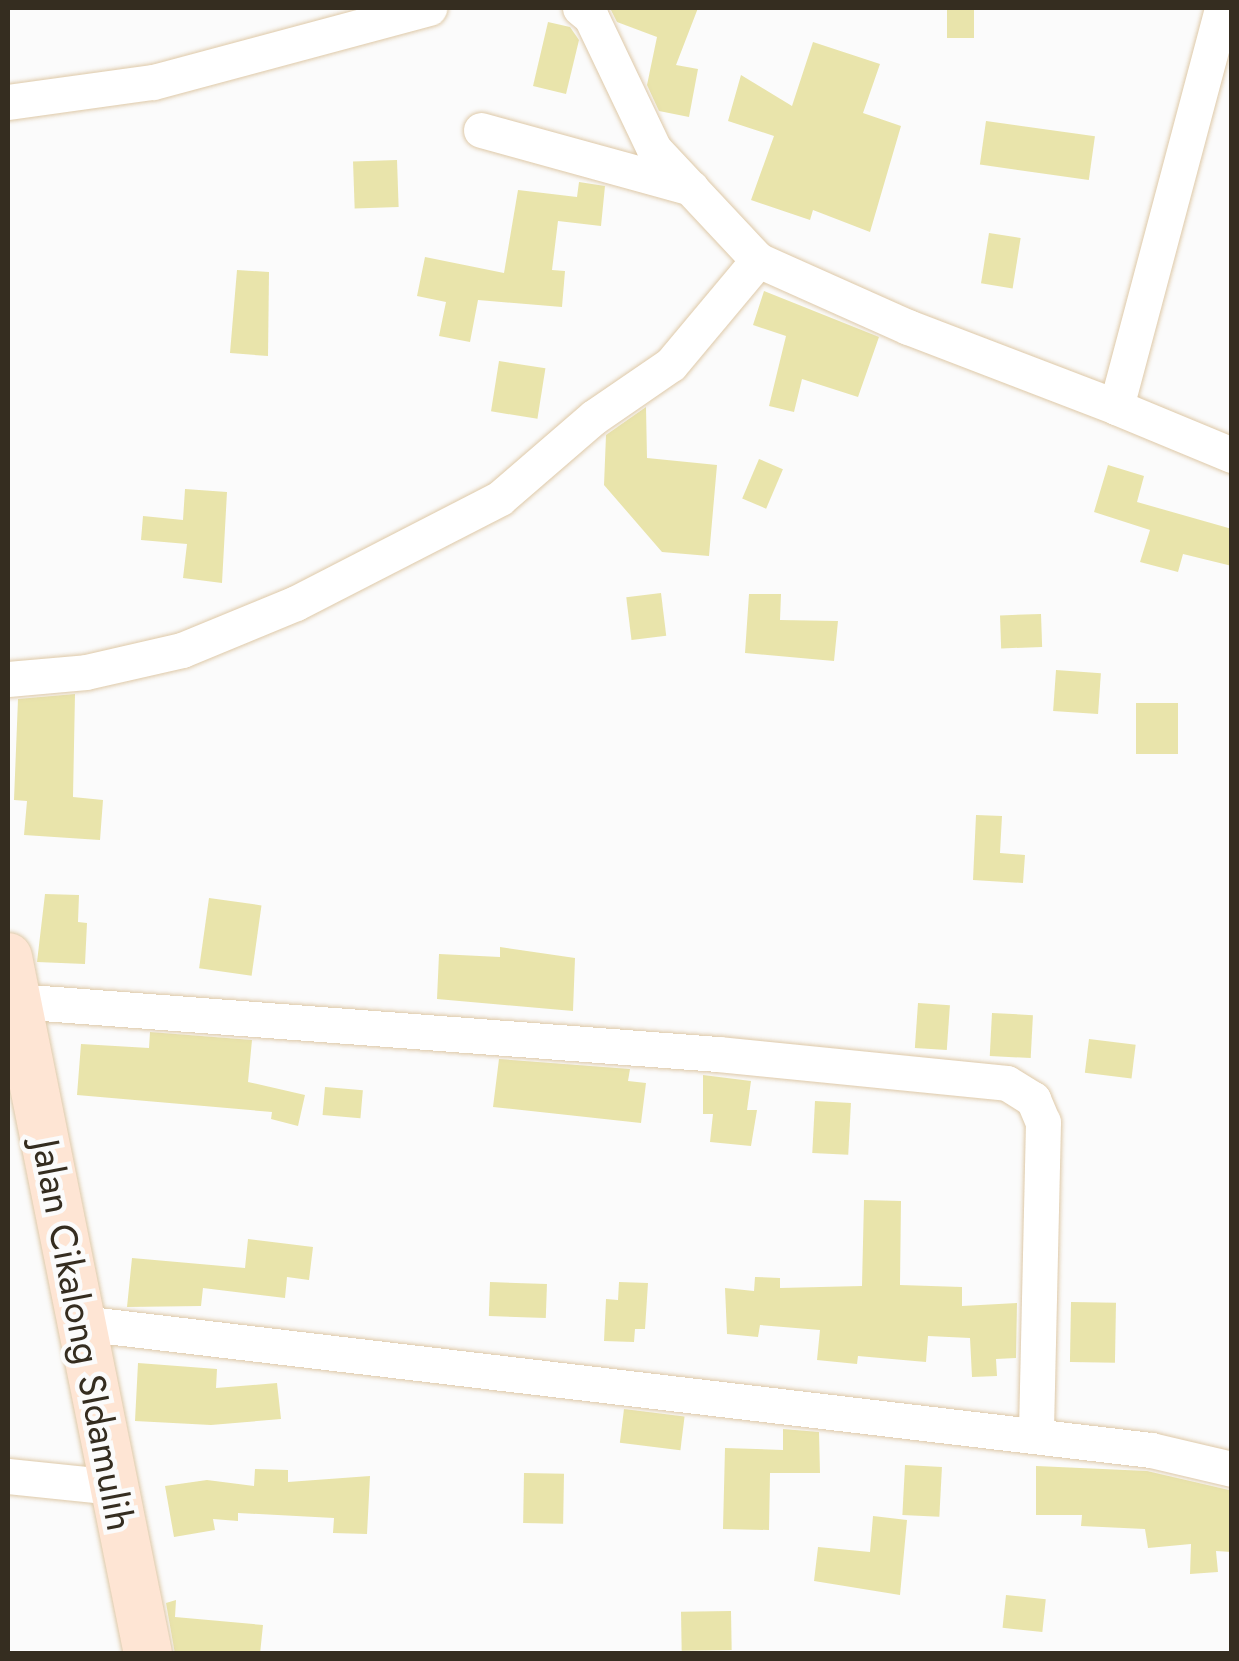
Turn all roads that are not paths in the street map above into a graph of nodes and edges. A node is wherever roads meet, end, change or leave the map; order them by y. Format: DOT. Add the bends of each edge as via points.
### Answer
graph roads {
  1 [pos="429,8"];
  2 [pos="580,8"];
  3 [pos="1222,8"];
  4 [pos="8,102"];
  5 [pos="481,130"];
  6 [pos="691,188"];
  7 [pos="758,260"];
  8 [pos="1116,407"];
  9 [pos="1232,455"];
  10 [pos="8,679"];
  11 [pos="13,1000"];
  12 [pos="80,1323"];
  13 [pos="1036,1436"];
  14 [pos="1232,1469"];
  15 [pos="8,1476"];
  16 [pos="114,1488"];
  17 [pos="148,1654"];
  1 -- 4 [label="street" via="152,82"];
  2 -- 6 [label="street" via="591,17 654,149"];
  3 -- 8 [label="street"];
  5 -- 6 [label="street"];
  6 -- 7 [label="street"];
  7 -- 8 [label="street" via="908,327"];
  7 -- 10 [label="street" via="671,364 594,417 500,498 296,604 182,650 86,672"];
  8 -- 9 [label="street"];
  11 -- 12 [label="street, Jalan Cikalong SIdamulih"];
  11 -- 13 [label="street" via="1007,1083 1033,1099 1043,1122"];
  12 -- 13 [label="street"];
  12 -- 16 [label="street, Jalan Cikalong SIdamulih"];
  13 -- 14 [label="street" via="1151,1450"];
  15 -- 16 [label="street"];
  16 -- 17 [label="street, Jalan Cikalong SIdamulih"];
}
